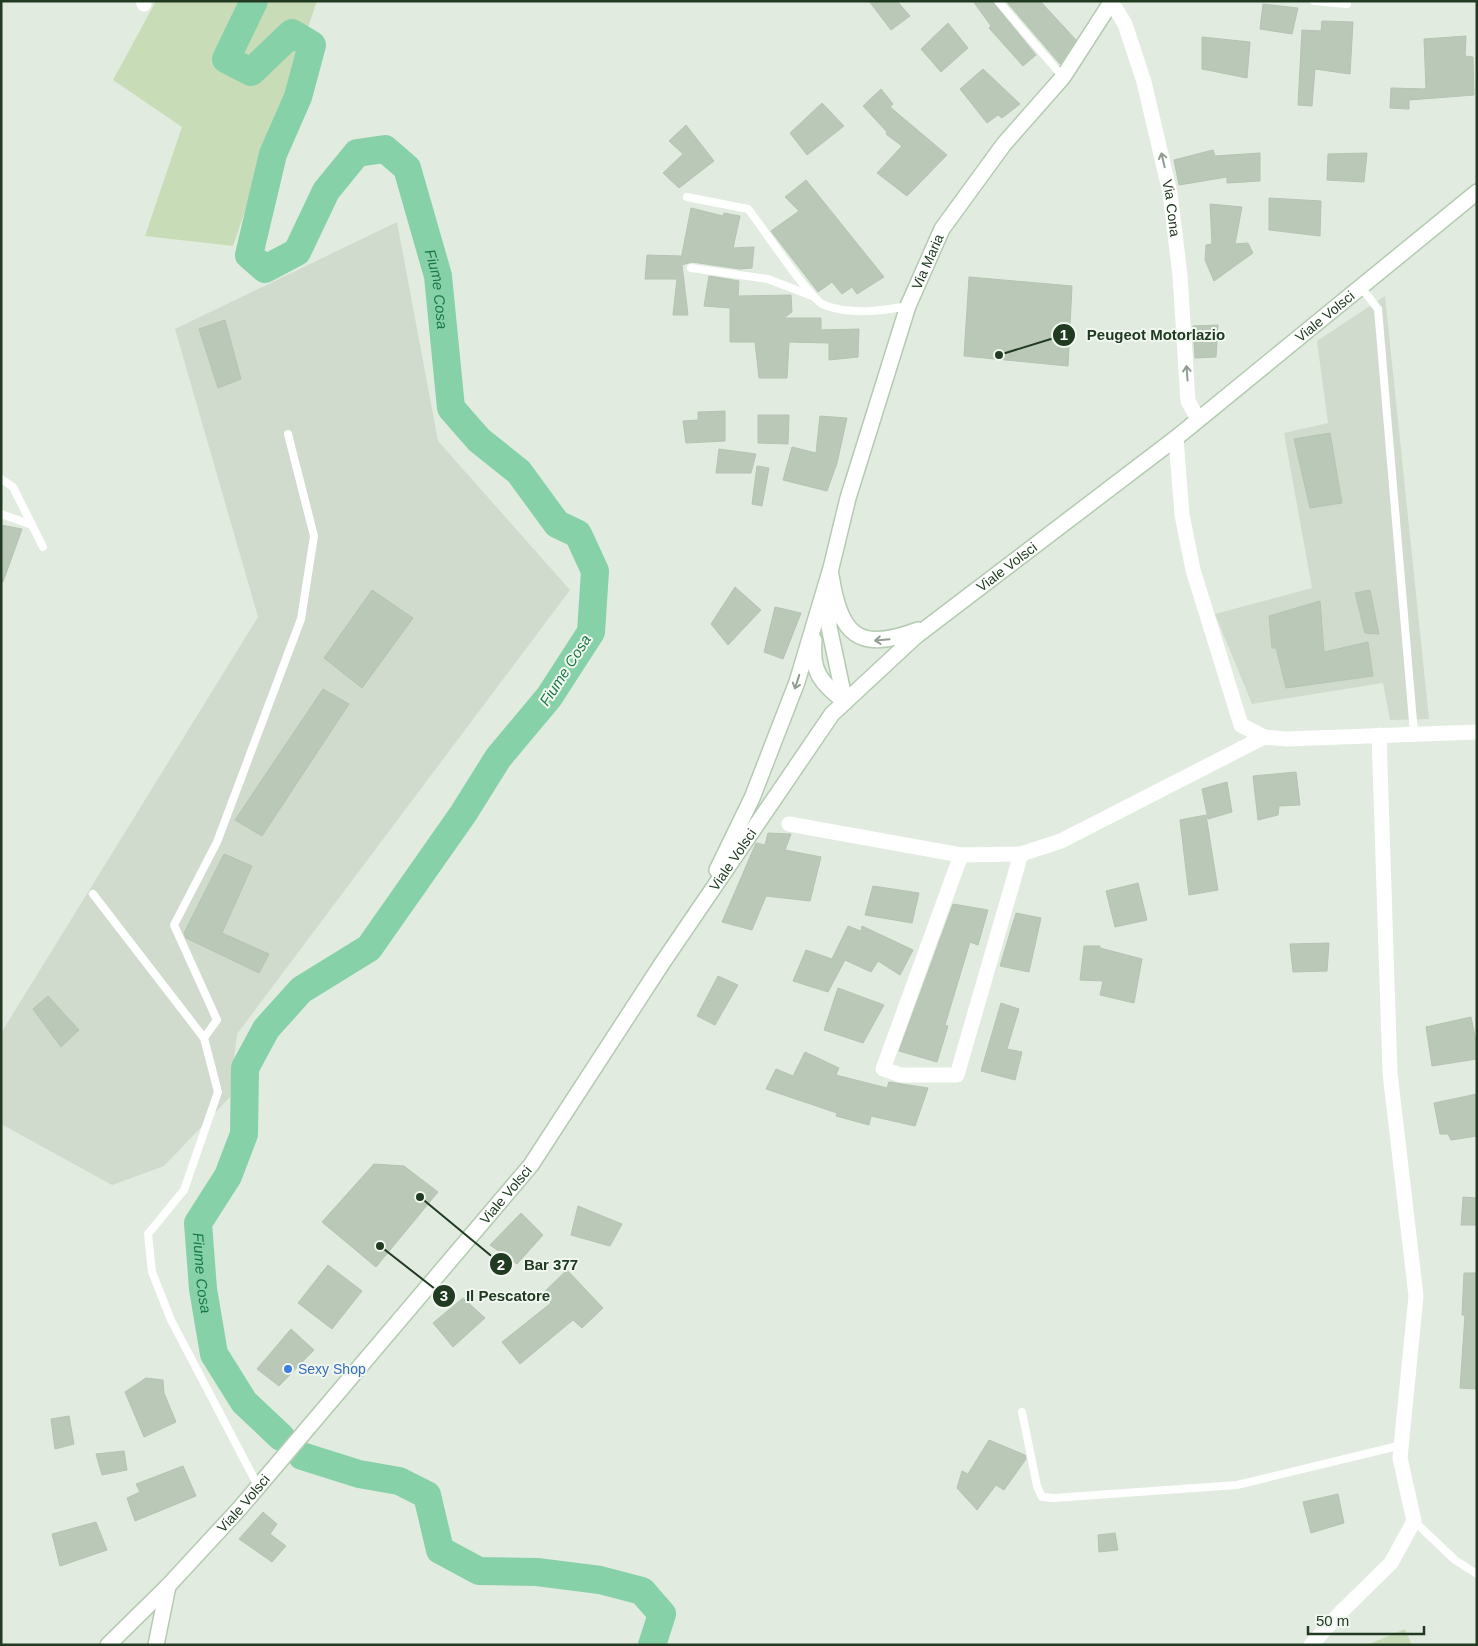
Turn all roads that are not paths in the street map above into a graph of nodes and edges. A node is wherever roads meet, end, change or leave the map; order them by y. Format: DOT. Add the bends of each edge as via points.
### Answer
graph roads {
  1 [pos="998,1"];
  2 [pos="1314,1"];
  3 [pos="1320,1"];
  4 [pos="1112,2"];
  5 [pos="1346,4"];
  6 [pos="1063,77"];
  7 [pos="1477,192"];
  8 [pos="687,197"];
  9 [pos="691,268"];
  10 [pos="1360,286"];
  11 [pos="815,297"];
  12 [pos="908,306"];
  13 [pos="1198,419"];
  14 [pos="288,434"];
  15 [pos="1176,438"];
  16 [pos="1,478"];
  17 [pos="1,514"];
  18 [pos="32,525"];
  19 [pos="43,547"];
  20 [pos="830,568"];
  21 [pos="815,618"];
  22 [pos="929,626"];
  23 [pos="844,702"];
  24 [pos="1477,732"];
  25 [pos="1414,734"];
  26 [pos="1379,735"];
  27 [pos="1264,738"];
  28 [pos="789,824"];
  29 [pos="1021,854"];
  30 [pos="961,855"];
  31 [pos="93,894"];
  32 [pos="702,905"];
  33 [pos="204,1038"];
  34 [pos="1022,1412"];
  35 [pos="1402,1445"];
  36 [pos="258,1486"];
  37 [pos="1414,1521"];
  38 [pos="1477,1574"];
  39 [pos="168,1586"];
  40 [pos="108,1645"];
  41 [pos="156,1645"];
  42 [pos="1311,1645"];
  1 -- 6 [label="lane"];
  2 -- 3 [label="lane"];
  3 -- 5 [label="lane"];
  4 -- 6 [label="street, Via Maria"];
  13 -- 4 [label="street, Via Cona, one-way" via="1188,401 1180,275 1170,193 1144,82 1125,24"];
  6 -- 12 [label="street, Via Maria" via="1004,144 942,229"];
  7 -- 10 [label="street, Viale Volsci"];
  8 -- 11 [label="lane" via="748,209"];
  9 -- 11 [label="lane" via="768,279"];
  10 -- 13 [label="street, Viale Volsci"];
  10 -- 25 [label="lane" via="1378,309"];
  11 -- 12 [label="lane" via="823,305 850,310 879,312"];
  12 -- 20 [label="street, Via Maria" via="848,498"];
  13 -- 15 [label="street, Viale Volsci"];
  14 -- 33 [label="lane" via="314,536 301,619 217,842 174,925 217,1020"];
  15 -- 22 [label="street, Viale Volsci"];
  15 -- 27 [label="street" via="1182,515 1193,570 1240,725"];
  16 -- 18 [label="lane" via="13,487"];
  17 -- 18 [label="lane"];
  18 -- 19 [label="lane"];
  20 -- 21 [label="street"];
  22 -- 20 [label="street, one-way" via="883,641 858,636 848,627 835,602"];
  20 -- 23 [label="street" via="829,627"];
  21 -- 23 [label="street" via="815,667 823,684"];
  21 -- 32 [label="street, one-way" via="797,682 768,761"];
  22 -- 23 [label="street, Viale Volsci"];
  23 -- 32 [label="street, Viale Volsci" via="832,714"];
  24 -- 25 [label="street"];
  25 -- 26 [label="street"];
  26 -- 27 [label="street"];
  26 -- 35 [label="street" via="1390,1073 1416,1296"];
  27 -- 29 [label="street" via="1061,841"];
  28 -- 30 [label="street"];
  29 -- 30 [label="street"];
  29 -- 30 [label="street" via="957,1075 901,1075 883,1069"];
  31 -- 33 [label="lane"];
  32 -- 36 [label="street, Viale Volsci" via="531,1165"];
  33 -- 36 [label="lane" via="218,1092 184,1190 148,1234 152,1272 170,1320"];
  34 -- 35 [label="lane" via="1042,1497 1237,1485"];
  35 -- 37 [label="street" via="1400,1458"];
  36 -- 39 [label="street, Viale Volsci"];
  37 -- 38 [label="lane" via="1455,1560"];
  37 -- 42 [label="street" via="1391,1563"];
  39 -- 40 [label="street, Viale Volsci"];
  39 -- 41 [label="street"];
}
